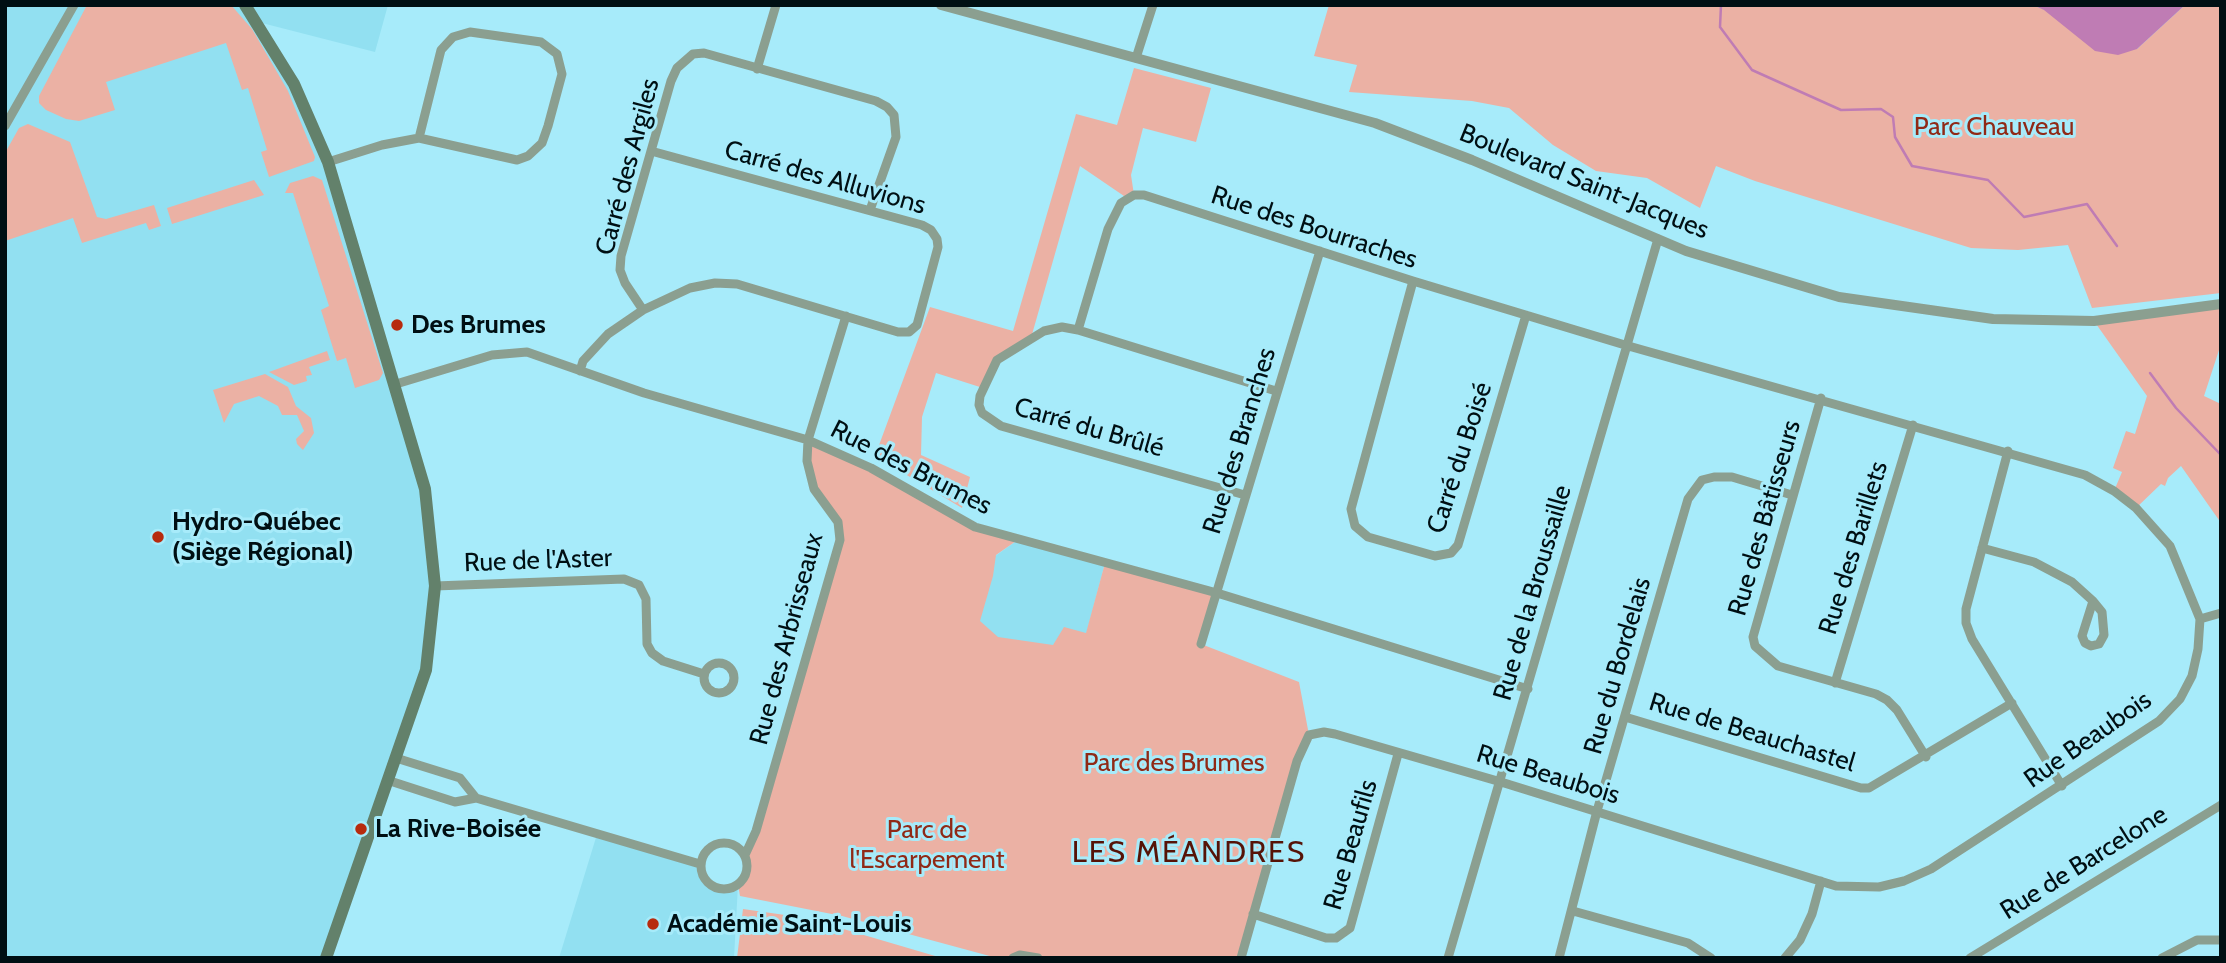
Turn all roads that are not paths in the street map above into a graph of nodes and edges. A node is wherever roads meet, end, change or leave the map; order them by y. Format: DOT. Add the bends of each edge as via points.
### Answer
graph roads {
  1 [pos="74,5"];
  2 [pos="245,5"];
  3 [pos="776,5"];
  4 [pos="941,5"];
  5 [pos="1153,5"];
  6 [pos="1136,58"];
  7 [pos="757,69"];
  8 [pos="9,111"];
  9 [pos="5,126"];
  10 [pos="419,138"];
  11 [pos="651,151"];
  12 [pos="328,162"];
  13 [pos="870,210"];
  14 [pos="1658,239"];
  15 [pos="1320,251"];
  16 [pos="1413,281"];
  17 [pos="2221,304"];
  18 [pos="643,310"];
  19 [pos="1526,315"];
  20 [pos="846,316"];
  21 [pos="1078,330"];
  22 [pos="1625,345"];
  23 [pos="580,371"];
  24 [pos="396,384"];
  25 [pos="1276,391"];
  26 [pos="1821,398"];
  27 [pos="1913,425"];
  28 [pos="808,440"];
  29 [pos="2008,451"];
  30 [pos="1245,495"];
  31 [pos="1792,495"];
  32 [pos="1982,548"];
  33 [pos="435,586"];
  34 [pos="1217,593"];
  35 [pos="2093,601"];
  36 [pos="2221,613"];
  37 [pos="2200,619"];
  38 [pos="1201,644"];
  39 [pos="704,674"];
  40 [pos="1835,683"];
  41 [pos="1528,690"];
  42 [pos="2012,703"];
  43 [pos="1625,717"];
  44 [pos="1398,754"];
  45 [pos="1926,757"];
  46 [pos="396,758"];
  47 [pos="387,780"];
  48 [pos="1502,782"];
  49 [pos="2062,786"];
  50 [pos="476,798"];
  51 [pos="2221,805"];
  52 [pos="1597,811"];
  53 [pos="745,855"];
  54 [pos="700,864"];
  55 [pos="1821,881"];
  56 [pos="1573,911"];
  57 [pos="1253,914"];
  58 [pos="2221,940"];
  59 [pos="326,958"];
  60 [pos="1013,958"];
  61 [pos="1038,958"];
  62 [pos="1241,958"];
  63 [pos="1448,958"];
  64 [pos="1559,958"];
  65 [pos="1711,958"];
  66 [pos="1784,958"];
  67 [pos="1969,958"];
  68 [pos="2162,958"];
  1 -- 8 [label="street"];
  2 -- 12 [label="main road" via="294,84"];
  3 -- 7 [label="street"];
  4 -- 6 [label="street, Boulevard Saint-Jacques"];
  5 -- 6 [label="street"];
  6 -- 14 [label="street, Boulevard Saint-Jacques" via="1375,123"];
  7 -- 11 [label="street, Carré des Argiles" via="704,53 685,59 671,81"];
  7 -- 13 [label="street, Carré des Argiles" via="876,101 894,115 896,137"];
  8 -- 9 [label="street"];
  10 -- 10 [label="street" via="517,160 535,152 545,135 562,75 557,54 541,42 470,32 453,37 441,50"];
  10 -- 12 [label="street"];
  11 -- 13 [label="street, Carré des Alluvions"];
  11 -- 18 [label="street, Carré des Argiles" via="620,270"];
  12 -- 24 [label="main road"];
  13 -- 20 [label="street, Carré des Alluvions" via="922,225 935,234 938,247 917,325 909,332"];
  14 -- 17 [label="street, Boulevard Saint-Jacques" via="1839,298 1919,311 1993,319 2094,321"];
  14 -- 22 [label="street, Rue de la Broussaille"];
  15 -- 16 [label="street, Rue des Bourraches"];
  15 -- 21 [label="street, Rue des Bourraches" via="1134,195 1121,203 1108,229"];
  15 -- 25 [label="street, Rue des Branches"];
  16 -- 19 [label="street, Rue des Bourraches"];
  16 -- 19 [label="street, Carré du Boisé" via="1351,509 1355,526 1368,537 1435,556 1458,545"];
  18 -- 20 [label="street, Carré des Alluvions" via="690,288 715,283 737,284"];
  18 -- 23 [label="street, Carré des Alluvions" via="592,349"];
  19 -- 22 [label="street, Rue des Bourraches"];
  20 -- 28 [label="street, Rue des Arbrisseaux"];
  21 -- 25 [label="street, Carré du Brûlé"];
  21 -- 30 [label="street, Carré du Brûlé" via="1044,331 997,360 980,396 982,413 1001,426"];
  22 -- 26 [label="street, Rue Beaubois"];
  22 -- 41 [label="street, Rue de la Broussaille"];
  23 -- 24 [label="street, Rue des Brumes" via="516,351"];
  23 -- 28 [label="street, Rue des Brumes"];
  24 -- 33 [label="main road" via="425,489"];
  25 -- 30 [label="street, Rue des Branches"];
  26 -- 27 [label="street, Rue Beaubois"];
  26 -- 31 [label="street, Rue des Bâtisseurs"];
  27 -- 29 [label="street, Rue Beaubois"];
  27 -- 40 [label="street, Rue des Barillets"];
  28 -- 34 [label="street, Rue des Brumes" via="871,468 975,527"];
  28 -- 53 [label="street, Rue des Arbrisseaux" via="807,461 814,489 838,522 840,540 757,831"];
  29 -- 32 [label="street"];
  29 -- 37 [label="street, Rue Beaubois" via="2085,475 2136,508 2170,546"];
  30 -- 34 [label="street, Rue des Branches"];
  31 -- 40 [label="street, Rue des Bâtisseurs" via="1753,637 1755,646 1778,666"];
  31 -- 43 [label="street, Rue du Bordelais" via="1732,477 1702,480 1694,488"];
  32 -- 35 [label="street" via="2034,562 2072,582"];
  32 -- 42 [label="street" via="1966,623"];
  33 -- 39 [label="street, Rue de l'Aster" via="624,579 639,585 646,599 647,644 652,653"];
  33 -- 46 [label="main road" via="426,670"];
  34 -- 38 [label="street, Rue des Branches"];
  34 -- 41 [label="street, Rue des Brumes"];
  36 -- 37 [label="street"];
  37 -- 49 [label="street, Rue Beaubois" via="2192,676 2180,699 2132,741"];
  40 -- 45 [label="street, Rue des Bâtisseurs" via="1886,700"];
  41 -- 48 [label="street, Rue de la Broussaille"];
  42 -- 45 [label="street, Rue de Beauchastel"];
  42 -- 49 [label="street"];
  43 -- 45 [label="street, Rue de Beauchastel" via="1861,788 1878,785"];
  43 -- 52 [label="street, Rue du Bordelais"];
  44 -- 48 [label="street, Rue Beaubois"];
  44 -- 57 [label="street, Rue Beaubois" via="1335,734 1310,735 1297,761"];
  44 -- 57 [label="street, Rue Beaufils" via="1350,928 1336,938 1326,938"];
  46 -- 47 [label="main road"];
  46 -- 50 [label="street" via="460,778"];
  47 -- 50 [label="street" via="455,802"];
  47 -- 59 [label="main road"];
  48 -- 52 [label="street, Rue Beaubois"];
  48 -- 63 [label="street, Rue de la Broussaille"];
  49 -- 55 [label="street, Rue Beaubois" via="1931,869 1903,881 1858,888"];
  50 -- 54 [label="street"];
  51 -- 67 [label="street, Rue de Barcelone"];
  52 -- 55 [label="street, Rue Beaubois"];
  52 -- 56 [label="street, Rue du Bordelais"];
  53 -- 54 [label="street" via="731,844 721,843 712,846"];
  53 -- 54 [label="street" via="746,875 728,890 708,884"];
  55 -- 66 [label="street" via="1800,940"];
  56 -- 64 [label="street, Rue du Bordelais"];
  56 -- 65 [label="street" via="1688,943"];
  57 -- 62 [label="street"];
  58 -- 68 [label="street" via="2197,940"];
  60 -- 61 [label="street"];
}
